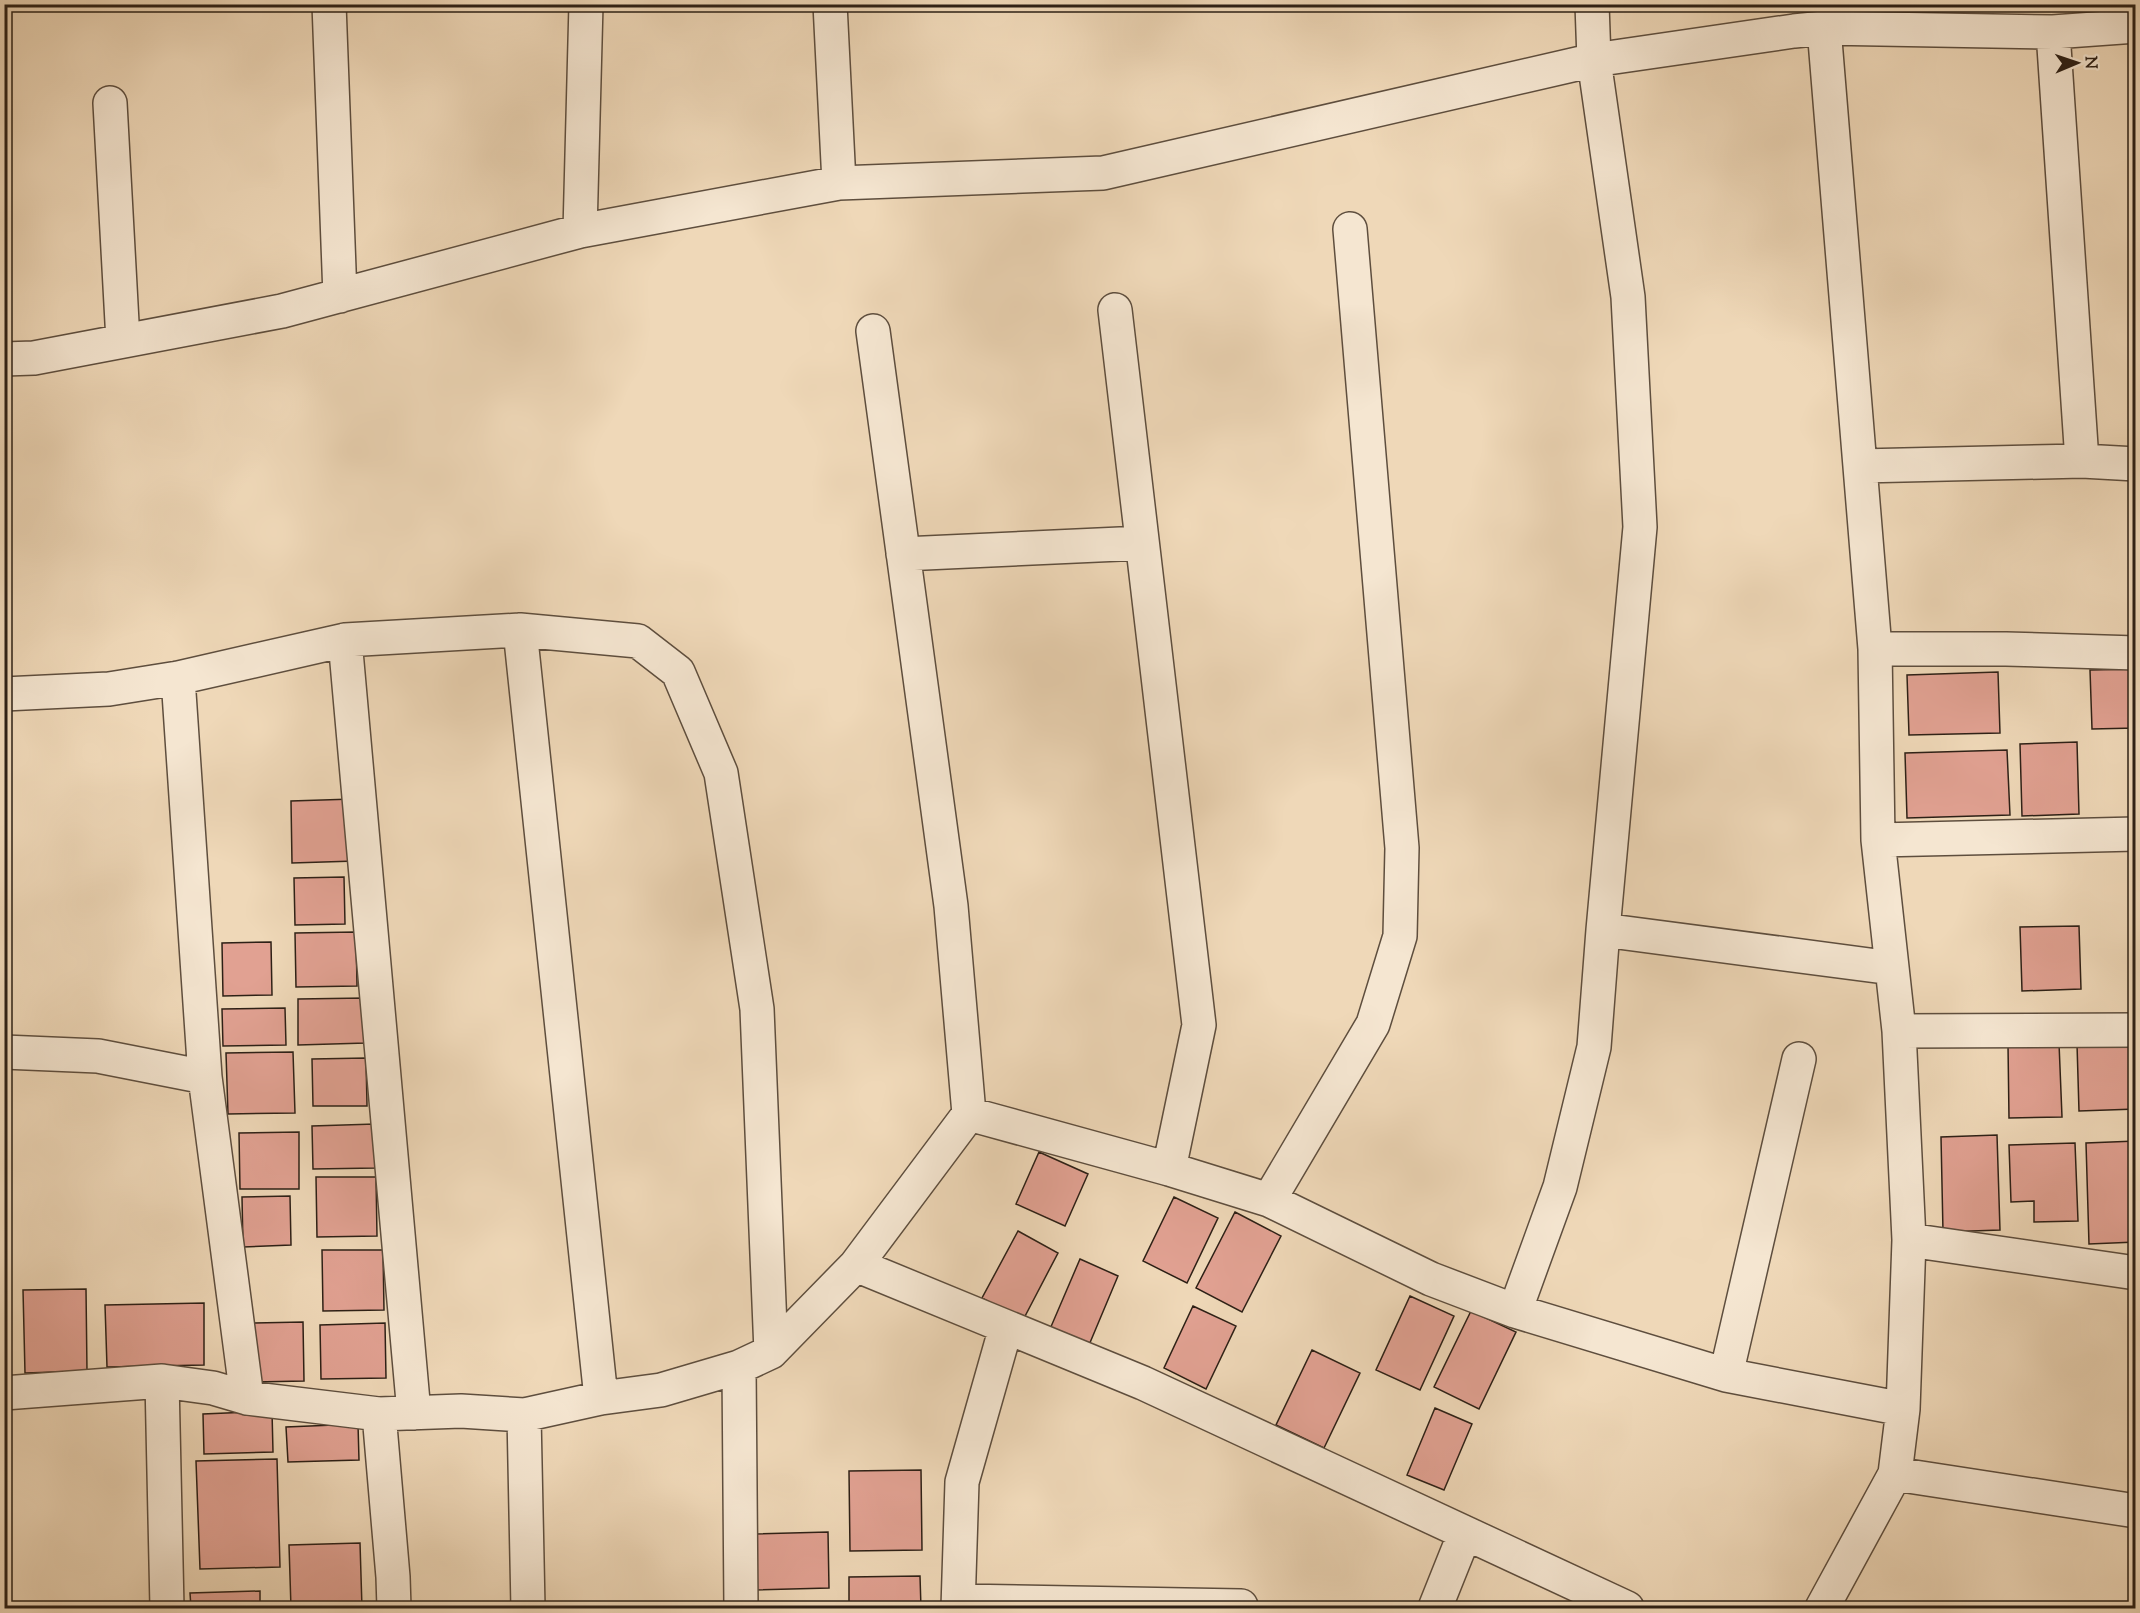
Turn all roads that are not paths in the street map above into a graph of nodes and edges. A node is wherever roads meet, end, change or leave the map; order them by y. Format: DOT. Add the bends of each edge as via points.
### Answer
graph roads {
  1 [pos="329,4"];
  2 [pos="586,4"];
  3 [pos="830,4"];
  4 [pos="1592,4"];
  5 [pos="2136,26"];
  6 [pos="1824,28"];
  7 [pos="2054,32"];
  8 [pos="1594,60"];
  9 [pos="110,103"];
  10 [pos="839,183"];
  11 [pos="1350,229"];
  12 [pos="580,231"];
  13 [pos="340,296"];
  14 [pos="1115,310"];
  15 [pos="873,331"];
  16 [pos="123,341"];
  17 [pos="4,360"];
  18 [pos="2082,461"];
  19 [pos="2136,464"];
  20 [pos="1860,466"];
  21 [pos="1142,543"];
  22 [pos="903,554"];
  23 [pos="520,630"];
  24 [pos="345,640"];
  25 [pos="1875,649"];
  26 [pos="2136,653"];
  27 [pos="178,678"];
  28 [pos="4,694"];
  29 [pos="2136,834"];
  30 [pos="1878,840"];
  31 [pos="1603,930"];
  32 [pos="1892,968"];
  33 [pos="2136,1030"];
  34 [pos="1899,1031"];
  35 [pos="4,1052"];
  36 [pos="1799,1059"];
  37 [pos="205,1077"];
  38 [pos="969,1114"];
  39 [pos="1169,1169"];
  40 [pos="1269,1200"];
  41 [pos="1909,1240"];
  42 [pos="856,1265"];
  43 [pos="2136,1274"];
  44 [pos="1515,1311"];
  45 [pos="1006,1327"];
  46 [pos="771,1352"];
  47 [pos="739,1367"];
  48 [pos="1726,1374"];
  49 [pos="162,1381"];
  50 [pos="4,1393"];
  51 [pos="248,1398"];
  52 [pos="600,1398"];
  53 [pos="1903,1409"];
  54 [pos="414,1413"];
  55 [pos="379,1414"];
  56 [pos="524,1414"];
  57 [pos="1895,1474"];
  58 [pos="2136,1511"];
  59 [pos="1465,1533"];
  60 [pos="958,1605"];
  61 [pos="1086,1606"];
  62 [pos="1240,1606"];
  63 [pos="167,1608"];
  64 [pos="394,1608"];
  65 [pos="528,1608"];
  66 [pos="741,1608"];
  67 [pos="1435,1608"];
  68 [pos="1627,1608"];
  69 [pos="1822,1608"];
  1 -- 13 [label="street"];
  2 -- 12 [label="street"];
  3 -- 10 [label="street"];
  4 -- 8 [label="street"];
  5 -- 7 [label="street"];
  6 -- 7 [label="street"];
  6 -- 8 [label="street"];
  6 -- 20 [label="street"];
  7 -- 18 [label="street"];
  8 -- 10 [label="street" via="1103,173"];
  8 -- 31 [label="street" via="1628,297 1640,527"];
  9 -- 16 [label="street"];
  10 -- 12 [label="street"];
  11 -- 40 [label="street" via="1402,848 1400,936 1373,1024"];
  12 -- 13 [label="street"];
  13 -- 16 [label="street"];
  14 -- 21 [label="street"];
  15 -- 22 [label="street"];
  16 -- 17 [label="street"];
  18 -- 19 [label="street"];
  18 -- 20 [label="street"];
  20 -- 25 [label="street"];
  21 -- 22 [label="street"];
  21 -- 39 [label="street" via="1199,1025"];
  22 -- 38 [label="street" via="951,906"];
  23 -- 24 [label="street"];
  23 -- 46 [label="street" via="638,641 678,672 721,773 757,1009"];
  23 -- 52 [label="street"];
  24 -- 27 [label="street"];
  24 -- 54 [label="street"];
  25 -- 26 [label="street"];
  25 -- 30 [label="street"];
  27 -- 28 [label="street" via="109,689"];
  27 -- 37 [label="street"];
  29 -- 30 [label="street"];
  30 -- 32 [label="street"];
  31 -- 32 [label="street"];
  31 -- 44 [label="street" via="1594,1047 1560,1187"];
  32 -- 34 [label="street"];
  33 -- 34 [label="street"];
  34 -- 41 [label="street"];
  35 -- 37 [label="street" via="98,1056"];
  36 -- 48 [label="street"];
  37 -- 51 [label="street"];
  38 -- 39 [label="street"];
  38 -- 42 [label="street"];
  39 -- 40 [label="street"];
  40 -- 44 [label="street" via="1431,1279"];
  41 -- 43 [label="street"];
  41 -- 53 [label="street"];
  42 -- 45 [label="street"];
  42 -- 46 [label="street"];
  44 -- 48 [label="street"];
  45 -- 59 [label="street" via="1143,1383"];
  45 -- 60 [label="street" via="962,1482"];
  46 -- 47 [label="street"];
  47 -- 52 [label="street" via="661,1390"];
  47 -- 66 [label="street"];
  48 -- 53 [label="street"];
  49 -- 50 [label="street"];
  49 -- 51 [label="street" via="213,1388"];
  49 -- 63 [label="street"];
  51 -- 55 [label="street"];
  52 -- 56 [label="street"];
  53 -- 57 [label="street"];
  54 -- 55 [label="street"];
  54 -- 56 [label="street"];
  55 -- 64 [label="street"];
  56 -- 65 [label="street"];
  57 -- 58 [label="street"];
  57 -- 69 [label="street"];
  59 -- 67 [label="street"];
  59 -- 68 [label="street"];
  60 -- 61 [label="street"];
  61 -- 62 [label="street"];
}
